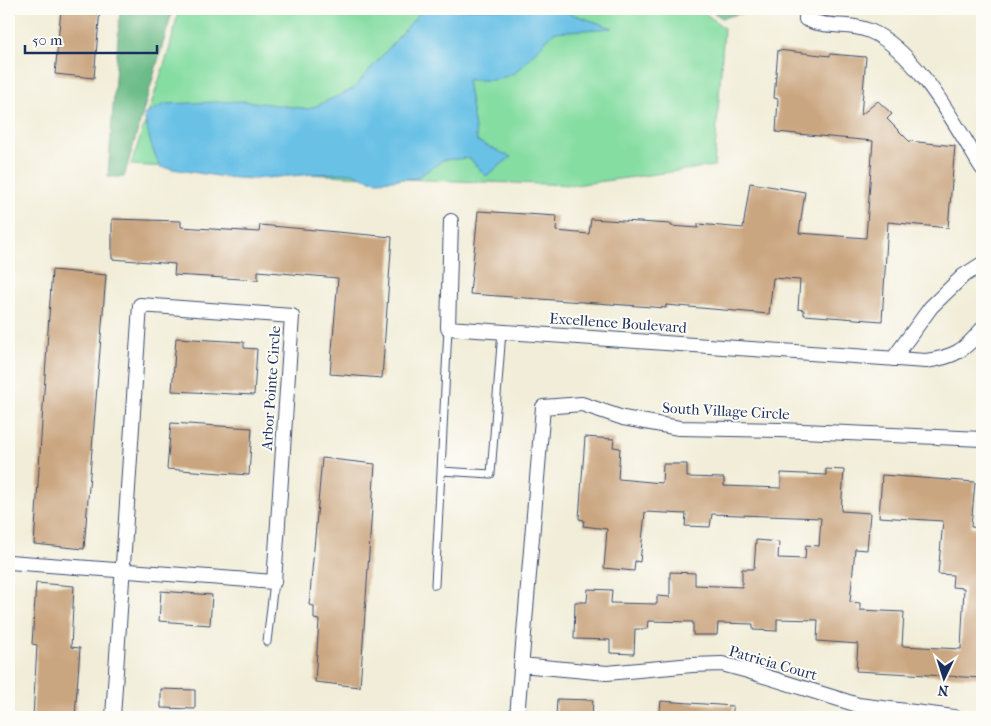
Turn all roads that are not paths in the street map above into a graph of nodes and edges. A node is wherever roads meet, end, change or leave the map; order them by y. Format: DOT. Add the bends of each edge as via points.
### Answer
graph roads {
  1 [pos="807,9"];
  2 [pos="978,151"];
  3 [pos="982,168"];
  4 [pos="452,221"];
  5 [pos="982,264"];
  6 [pos="448,328"];
  7 [pos="982,330"];
  8 [pos="502,331"];
  9 [pos="893,359"];
  10 [pos="982,439"];
  11 [pos="441,471"];
  12 [pos="9,562"];
  13 [pos="124,572"];
  14 [pos="274,582"];
  15 [pos="435,585"];
  16 [pos="267,642"];
  17 [pos="521,665"];
  18 [pos="113,717"];
  19 [pos="517,717"];
  20 [pos="954,717"];
  1 -- 2 [label="street" via="806,19 814,23 862,28 879,35 905,57 936,93"];
  2 -- 3 [label="street"];
  4 -- 6 [label="street"];
  5 -- 9 [label="street" via="964,276 931,308"];
  6 -- 8 [label="street, Excellence Boulevard"];
  6 -- 11 [label="lane"];
  7 -- 9 [label="street, Excellence Boulevard" via="967,347 944,358 926,361"];
  8 -- 9 [label="street, Excellence Boulevard"];
  8 -- 11 [label="lane" via="491,474"];
  10 -- 17 [label="street, South Village Circle" via="679,428 623,418 582,404 543,407"];
  11 -- 15 [label="lane"];
  12 -- 13 [label="street"];
  13 -- 14 [label="street"];
  13 -- 14 [label="street, Arbor Pointe Circle" via="140,305 292,316"];
  13 -- 18 [label="street, Arbor Pointe Circle"];
  14 -- 16 [label="lane"];
  17 -- 19 [label="street, South Village Circle"];
  17 -- 20 [label="street, Patricia Court" via="607,673 722,664 858,705"];
}
